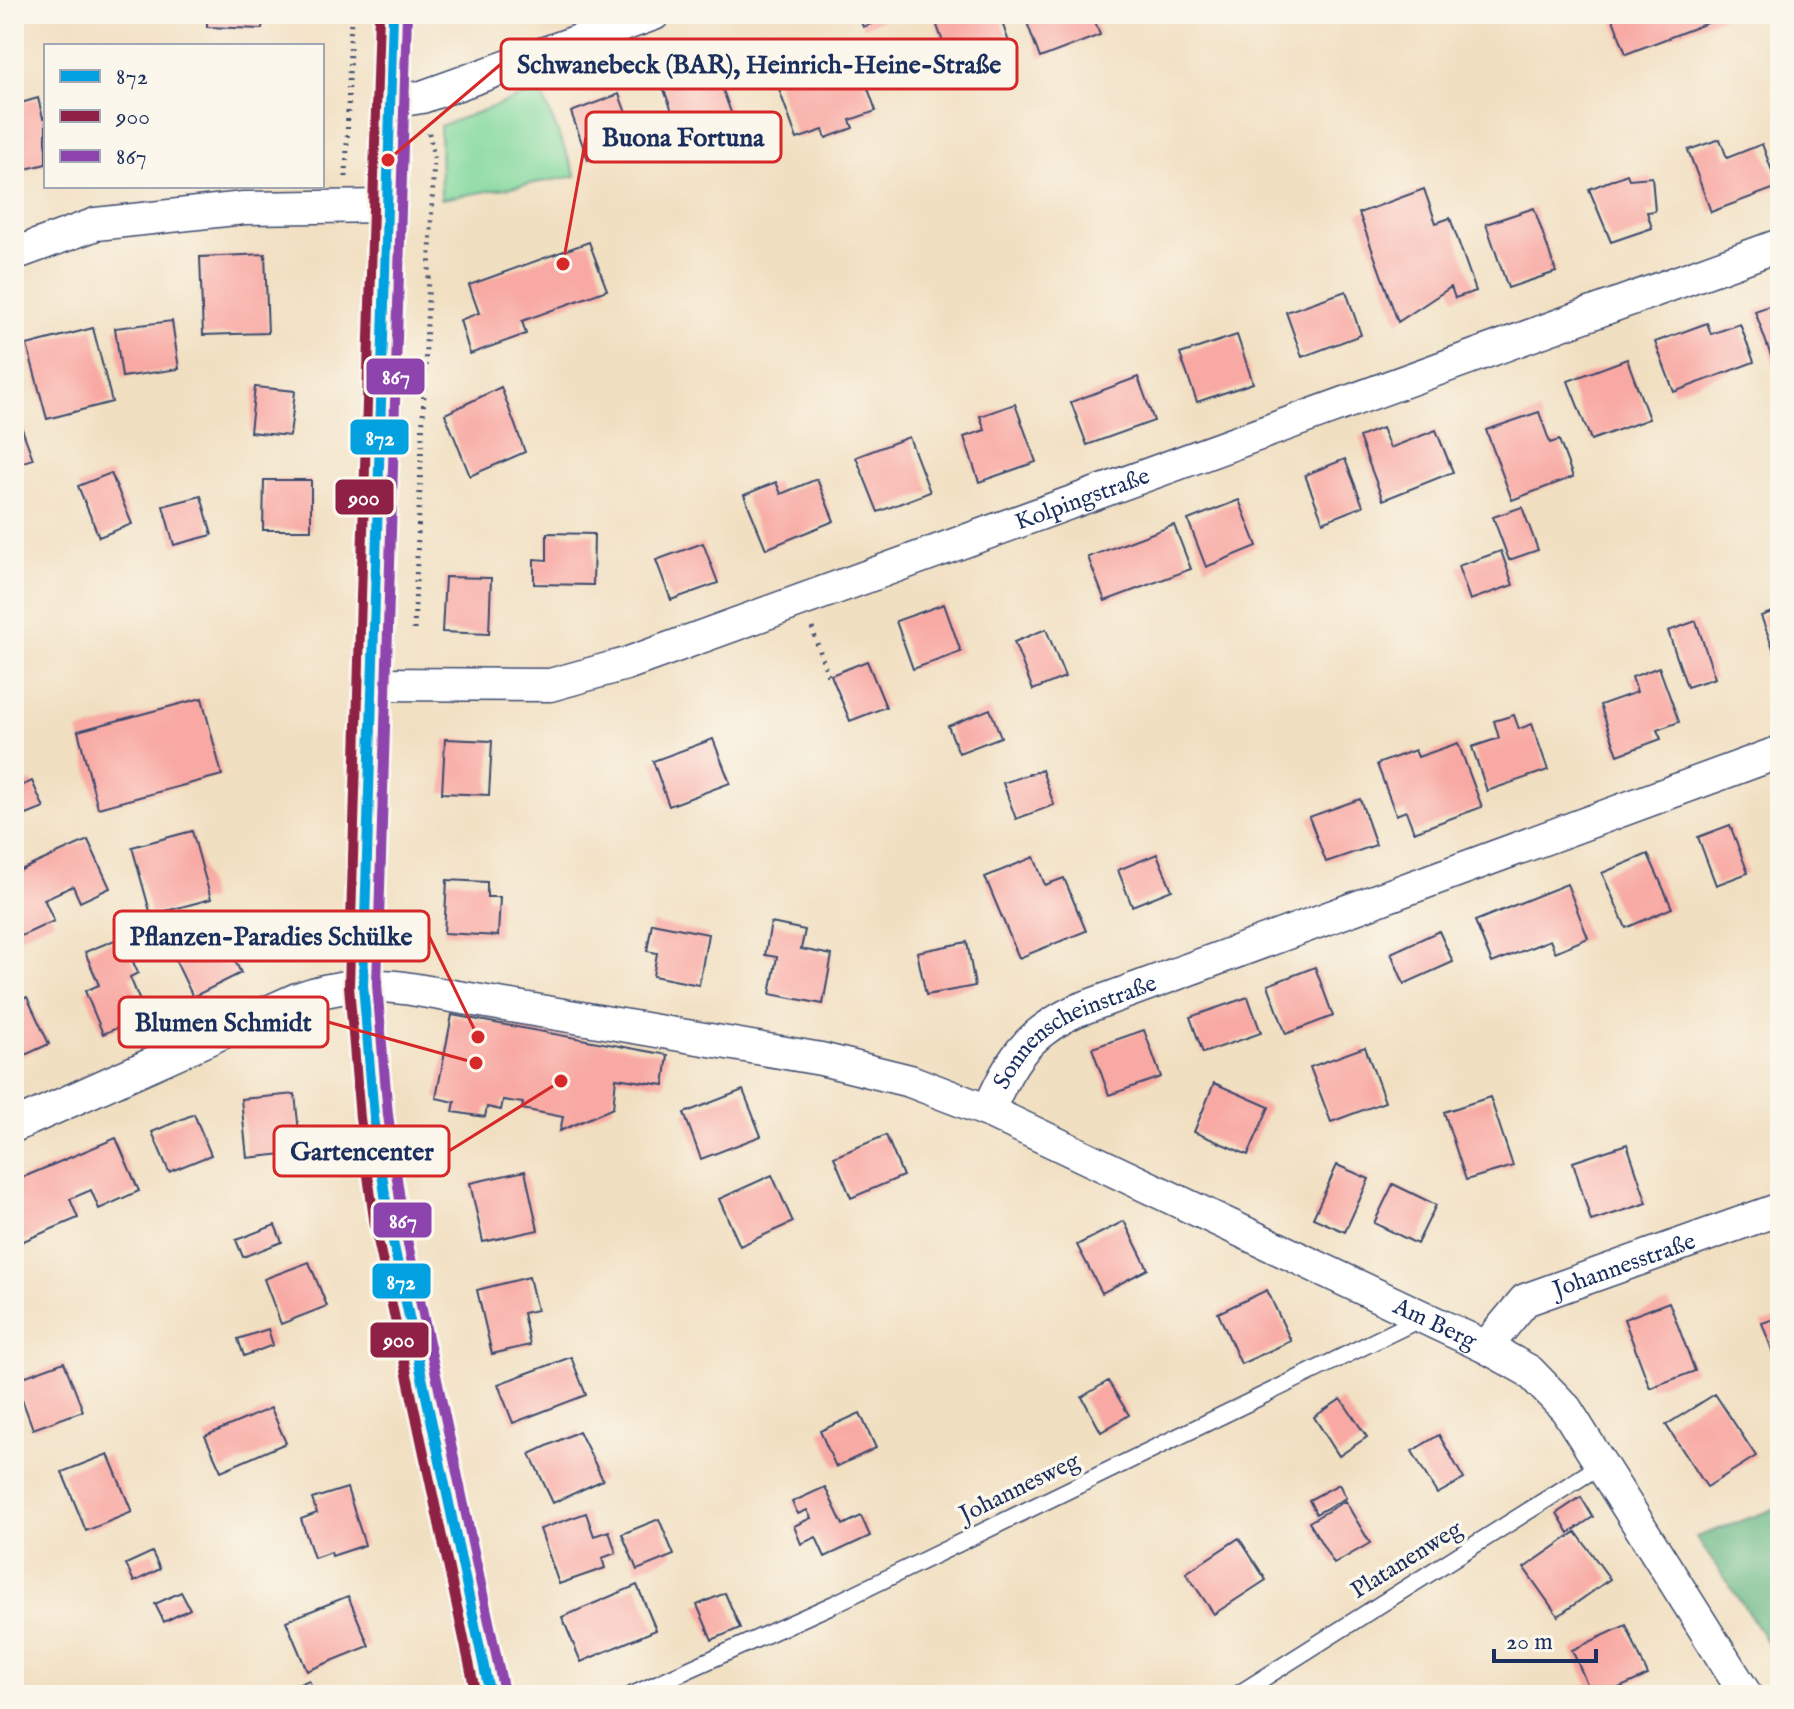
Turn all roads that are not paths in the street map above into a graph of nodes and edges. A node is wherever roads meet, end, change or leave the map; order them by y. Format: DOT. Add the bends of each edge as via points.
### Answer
graph roads {
  1 [pos="393,14"];
  2 [pos="654,14"];
  3 [pos="406,99"];
  4 [pos="387,206"];
  5 [pos="1780,245"];
  6 [pos="14,254"];
  7 [pos="372,684"];
  8 [pos="1780,752"];
  9 [pos="363,985"];
  10 [pos="988,1111"];
  11 [pos="14,1126"];
  12 [pos="1780,1209"];
  13 [pos="1423,1317"];
  14 [pos="1486,1347"];
  15 [pos="1601,1465"];
  16 [pos="490,1695"];
  17 [pos="632,1695"];
  18 [pos="1237,1695"];
  19 [pos="1746,1695"];
  1 -- 3 [label="street"];
  2 -- 3 [label="street"];
  3 -- 4 [label="street"];
  4 -- 6 [label="street" via="244,208 96,224"];
  4 -- 7 [label="street"];
  5 -- 7 [label="street, Kolpingstraße" via="626,664 550,685"];
  7 -- 9 [label="street"];
  8 -- 10 [label="street, Sonnenscheinstraße" via="1075,1011 1033,1036 1007,1069"];
  9 -- 10 [label="street, Sonnenscheinstraße" via="821,1059 910,1081"];
  9 -- 11 [label="street, Sonnenscheinstraße" via="328,988 297,999"];
  9 -- 16 [label="street" via="389,1223"];
  10 -- 13 [label="street, Am Berg"];
  12 -- 14 [label="street, Johannesstraße" via="1525,1300"];
  13 -- 14 [label="street, Am Berg"];
  13 -- 17 [label="lane, Johannesweg" via="834,1604"];
  14 -- 15 [label="street, Am Berg" via="1529,1371 1566,1409"];
  15 -- 18 [label="lane, Platanenweg"];
  15 -- 19 [label="street, Am Berg"];
}
